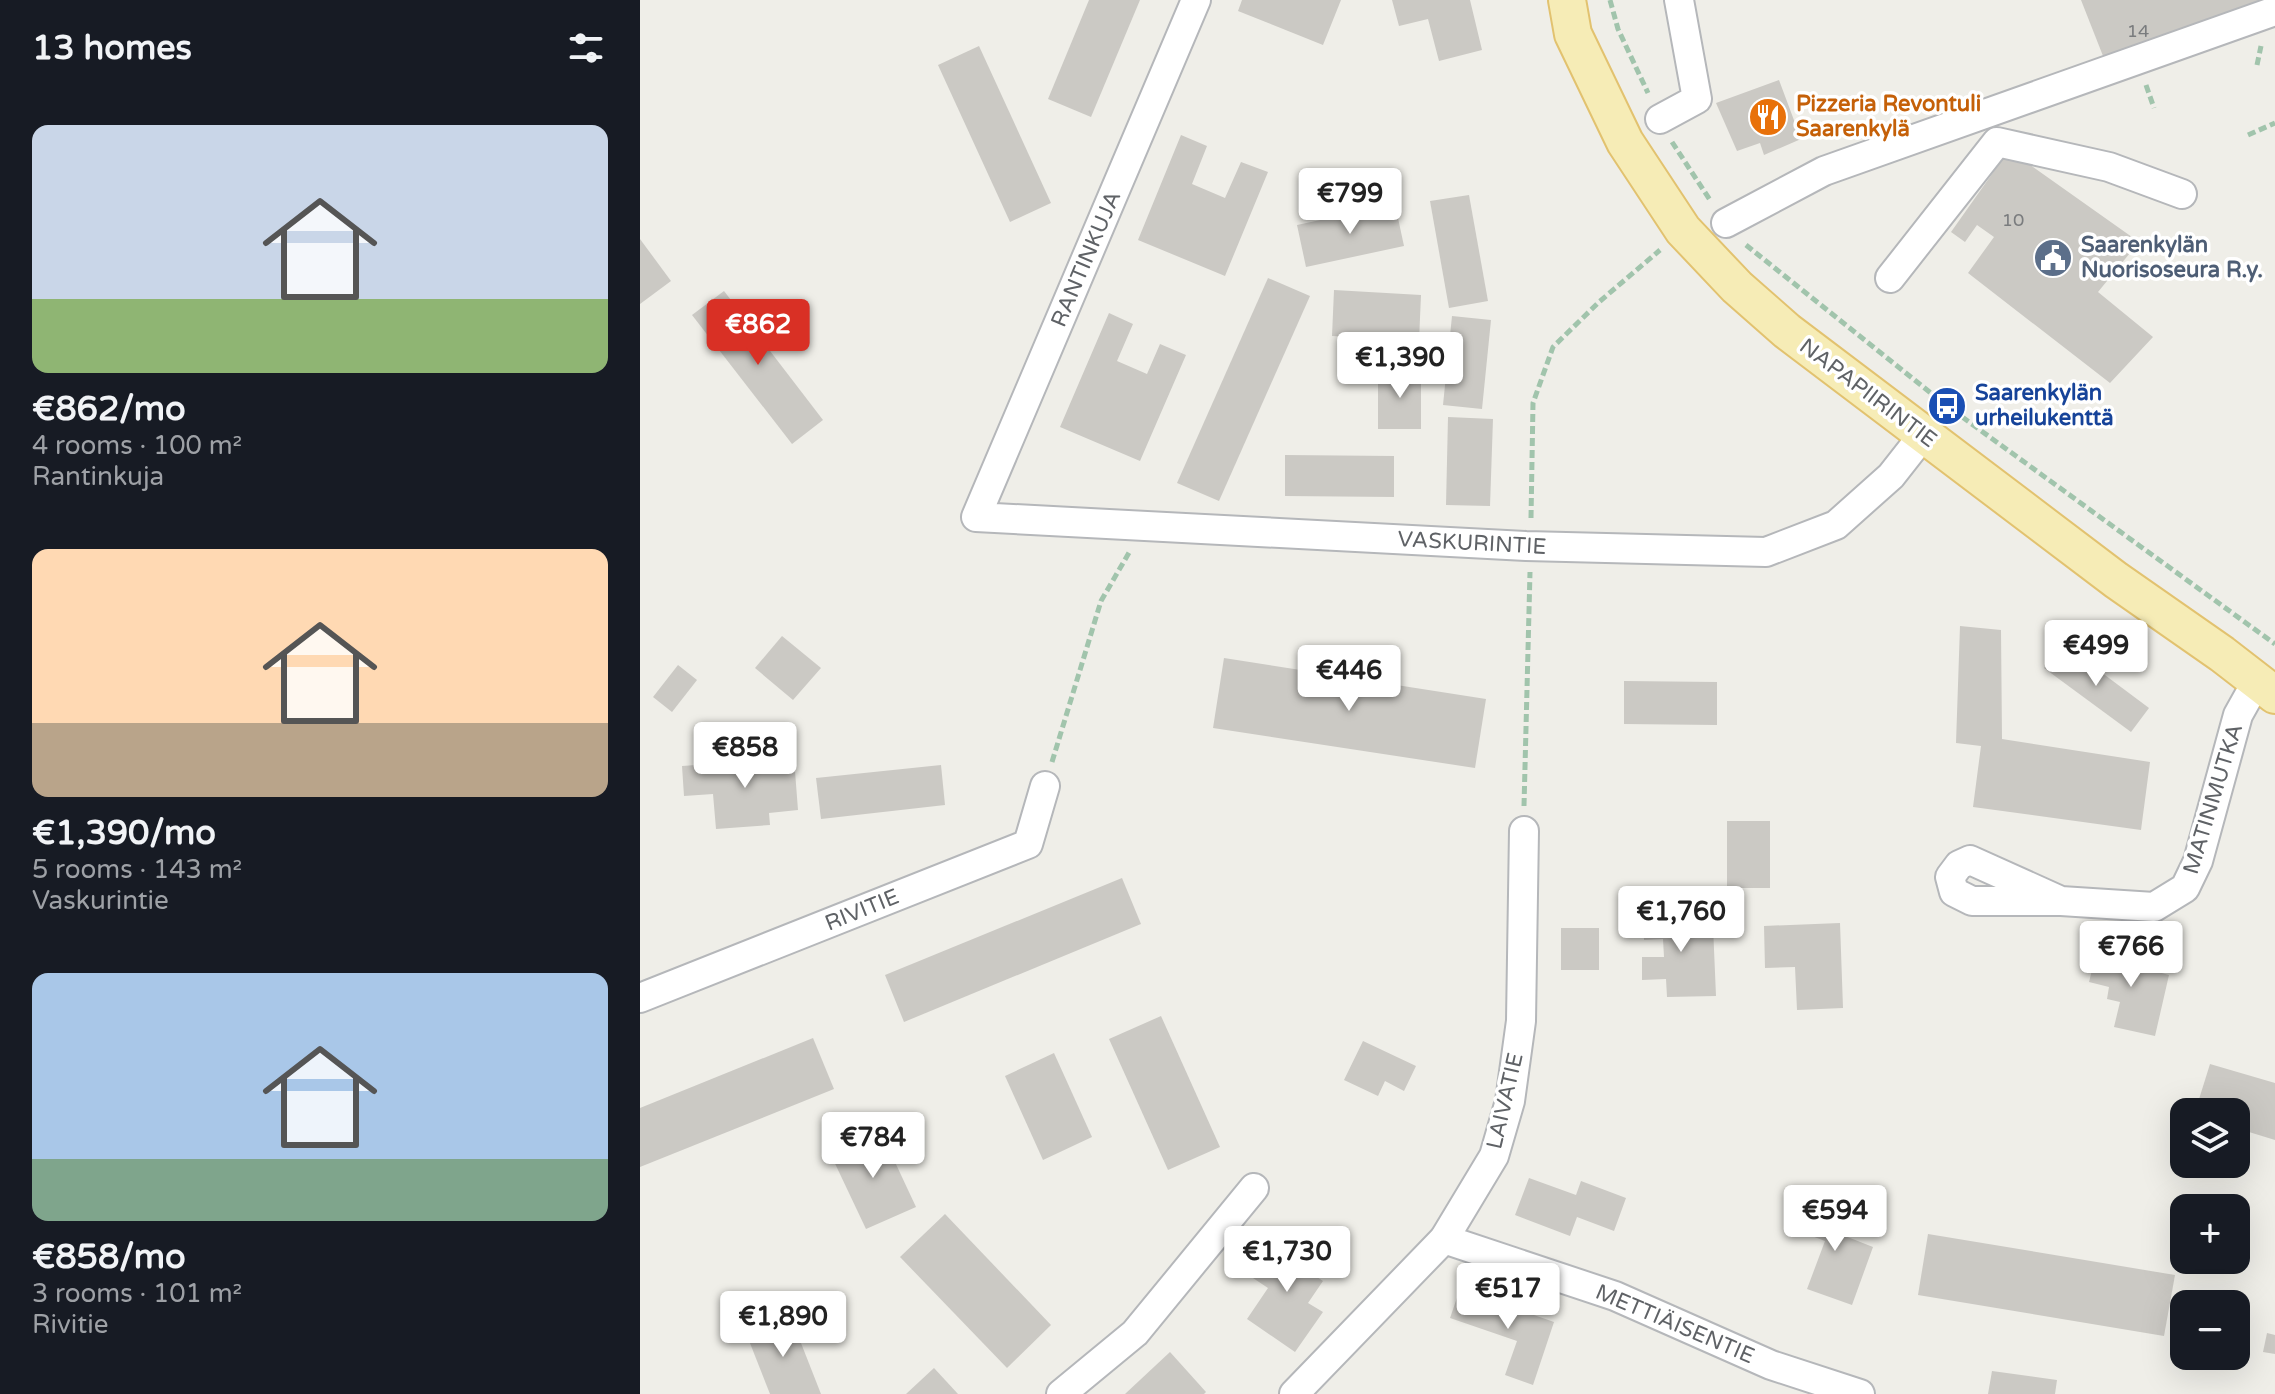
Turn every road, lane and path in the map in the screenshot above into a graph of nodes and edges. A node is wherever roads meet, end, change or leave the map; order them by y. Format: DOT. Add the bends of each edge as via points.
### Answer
graph roads {
  1 [pos="1196,0"];
  2 [pos="1567,0"];
  3 [pos="1610,0"];
  4 [pos="1679,0"];
  5 [pos="2275,11"];
  6 [pos="1660,119"];
  7 [pos="2275,123"];
  8 [pos="2248,135"];
  9 [pos="2182,194"];
  10 [pos="1726,223"];
  11 [pos="1683,230"];
  12 [pos="1890,278"];
  13 [pos="1924,434"];
  14 [pos="976,517"];
  15 [pos="1145,526"];
  16 [pos="1530,546"];
  17 [pos="2275,644"];
  18 [pos="2266,688"];
  19 [pos="1045,786"];
  20 [pos="1524,831"];
  21 [pos="2061,901"];
  22 [pos="640,998"];
  23 [pos="1254,1188"];
  24 [pos="1444,1239"];
  25 [pos="1061,1394"];
  26 [pos="1294,1394"];
  27 [pos="1860,1394"];
  1 -- 14 [label="street, RANTINKUJA"];
  2 -- 11 [label="main road, NAPAPIIRINTIE" via="1573,34 1625,142"];
  3 -- 6 [label="path"];
  4 -- 6 [label="street" via="1697,99"];
  5 -- 10 [label="street" via="1824,171"];
  6 -- 10 [label="path"];
  7 -- 8 [label="path"];
  9 -- 12 [label="street" via="2109,167 1997,142"];
  10 -- 17 [label="path" via="1737,238 1947,406"];
  11 -- 13 [label="main road, NAPAPIIRINTIE" via="1787,331"];
  11 -- 16 [label="path" via="1553,347 1533,403"];
  13 -- 16 [label="street, VASKURINTIE" via="1891,476 1836,525 1766,552"];
  13 -- 18 [label="main road, NAPAPIIRINTIE"];
  14 -- 15 [label="street, VASKURINTIE"];
  15 -- 16 [label="street, VASKURINTIE"];
  15 -- 19 [label="path" via="1101,601"];
  16 -- 20 [label="path"];
  18 -- 21 [label="street, MATINMUTKA" via="2238,715 2198,861 2185,888 2154,907"];
  19 -- 22 [label="street, RIVITIE" via="1028,844"];
  20 -- 24 [label="street, LAIVATIE" via="1521,1021 1510,1101 1494,1156"];
  23 -- 25 [label="street" via="1135,1333"];
  24 -- 26 [label="street, LAIVATIE"];
  24 -- 27 [label="street, METTIÄISENTIE" via="1615,1296 1771,1365"];
}
